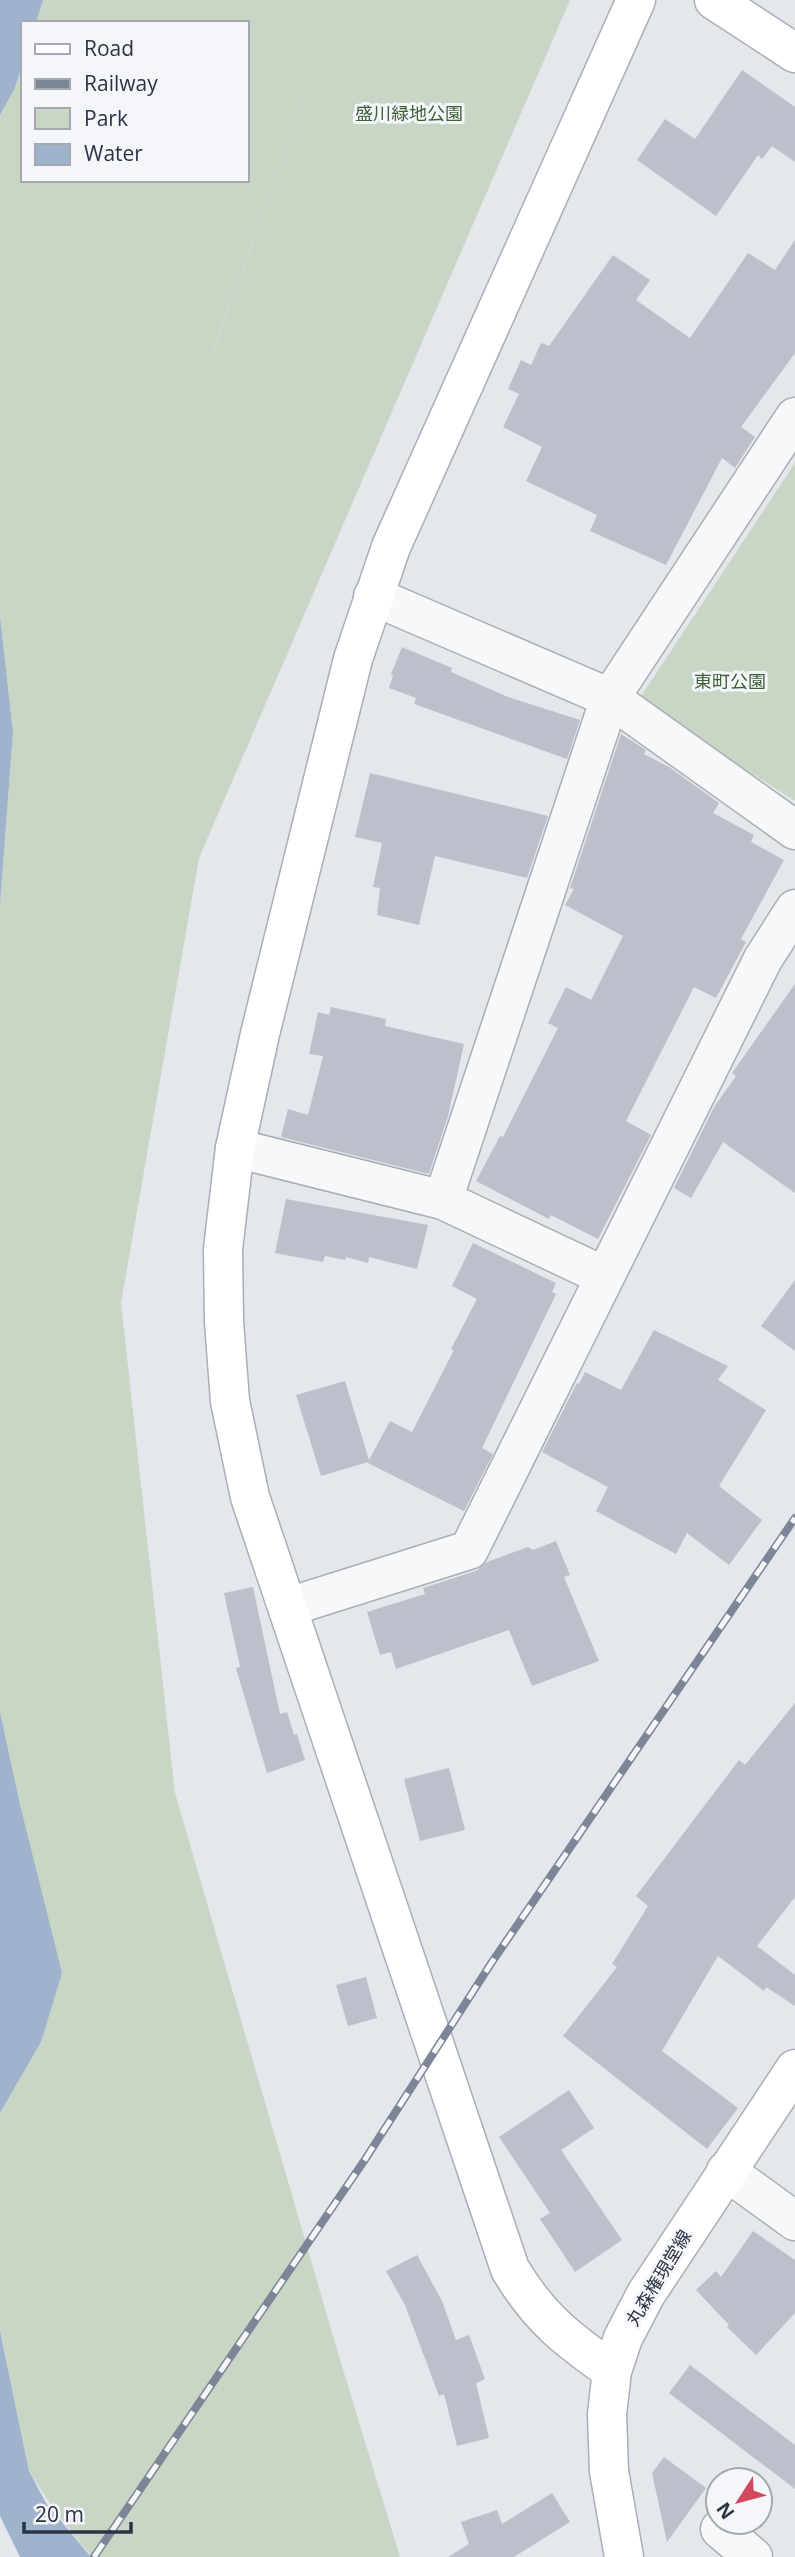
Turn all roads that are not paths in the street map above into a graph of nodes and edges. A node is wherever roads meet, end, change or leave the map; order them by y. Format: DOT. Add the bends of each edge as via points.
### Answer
graph roads {
  1 [pos="636,0"];
  2 [pos="714,0"];
  3 [pos="795,53"];
  4 [pos="795,417"];
  5 [pos="373,596"];
  6 [pos="610,698"];
  7 [pos="795,830"];
  8 [pos="795,909"];
  9 [pos="235,1148"];
  10 [pos="443,1200"];
  11 [pos="604,1276"];
  12 [pos="288,1607"];
  13 [pos="795,2069"];
  14 [pos="726,2171"];
  15 [pos="795,2221"];
  16 [pos="612,2371"];
  17 [pos="728,2536"];
  18 [pos="624,2557"];
  19 [pos="753,2557"];
  1 -- 5 [label="street"];
  2 -- 3 [label="street"];
  4 -- 6 [label="street"];
  5 -- 6 [label="street"];
  5 -- 9 [label="street" via="353,659"];
  6 -- 7 [label="street"];
  6 -- 10 [label="street"];
  8 -- 11 [label="street" via="763,959"];
  9 -- 10 [label="street"];
  9 -- 12 [label="street" via="223,1249 230,1401 250,1497"];
  10 -- 11 [label="street"];
  11 -- 12 [label="street" via="469,1550"];
  12 -- 16 [label="street" via="510,2269 526,2297 564,2337"];
  13 -- 14 [label="street, 丸森権現堂線"];
  14 -- 15 [label="street"];
  14 -- 16 [label="street, 丸森権現堂線" via="646,2294"];
  16 -- 18 [label="street, 丸森権現堂線" via="607,2414 610,2470"];
  17 -- 19 [label="street"];
}
